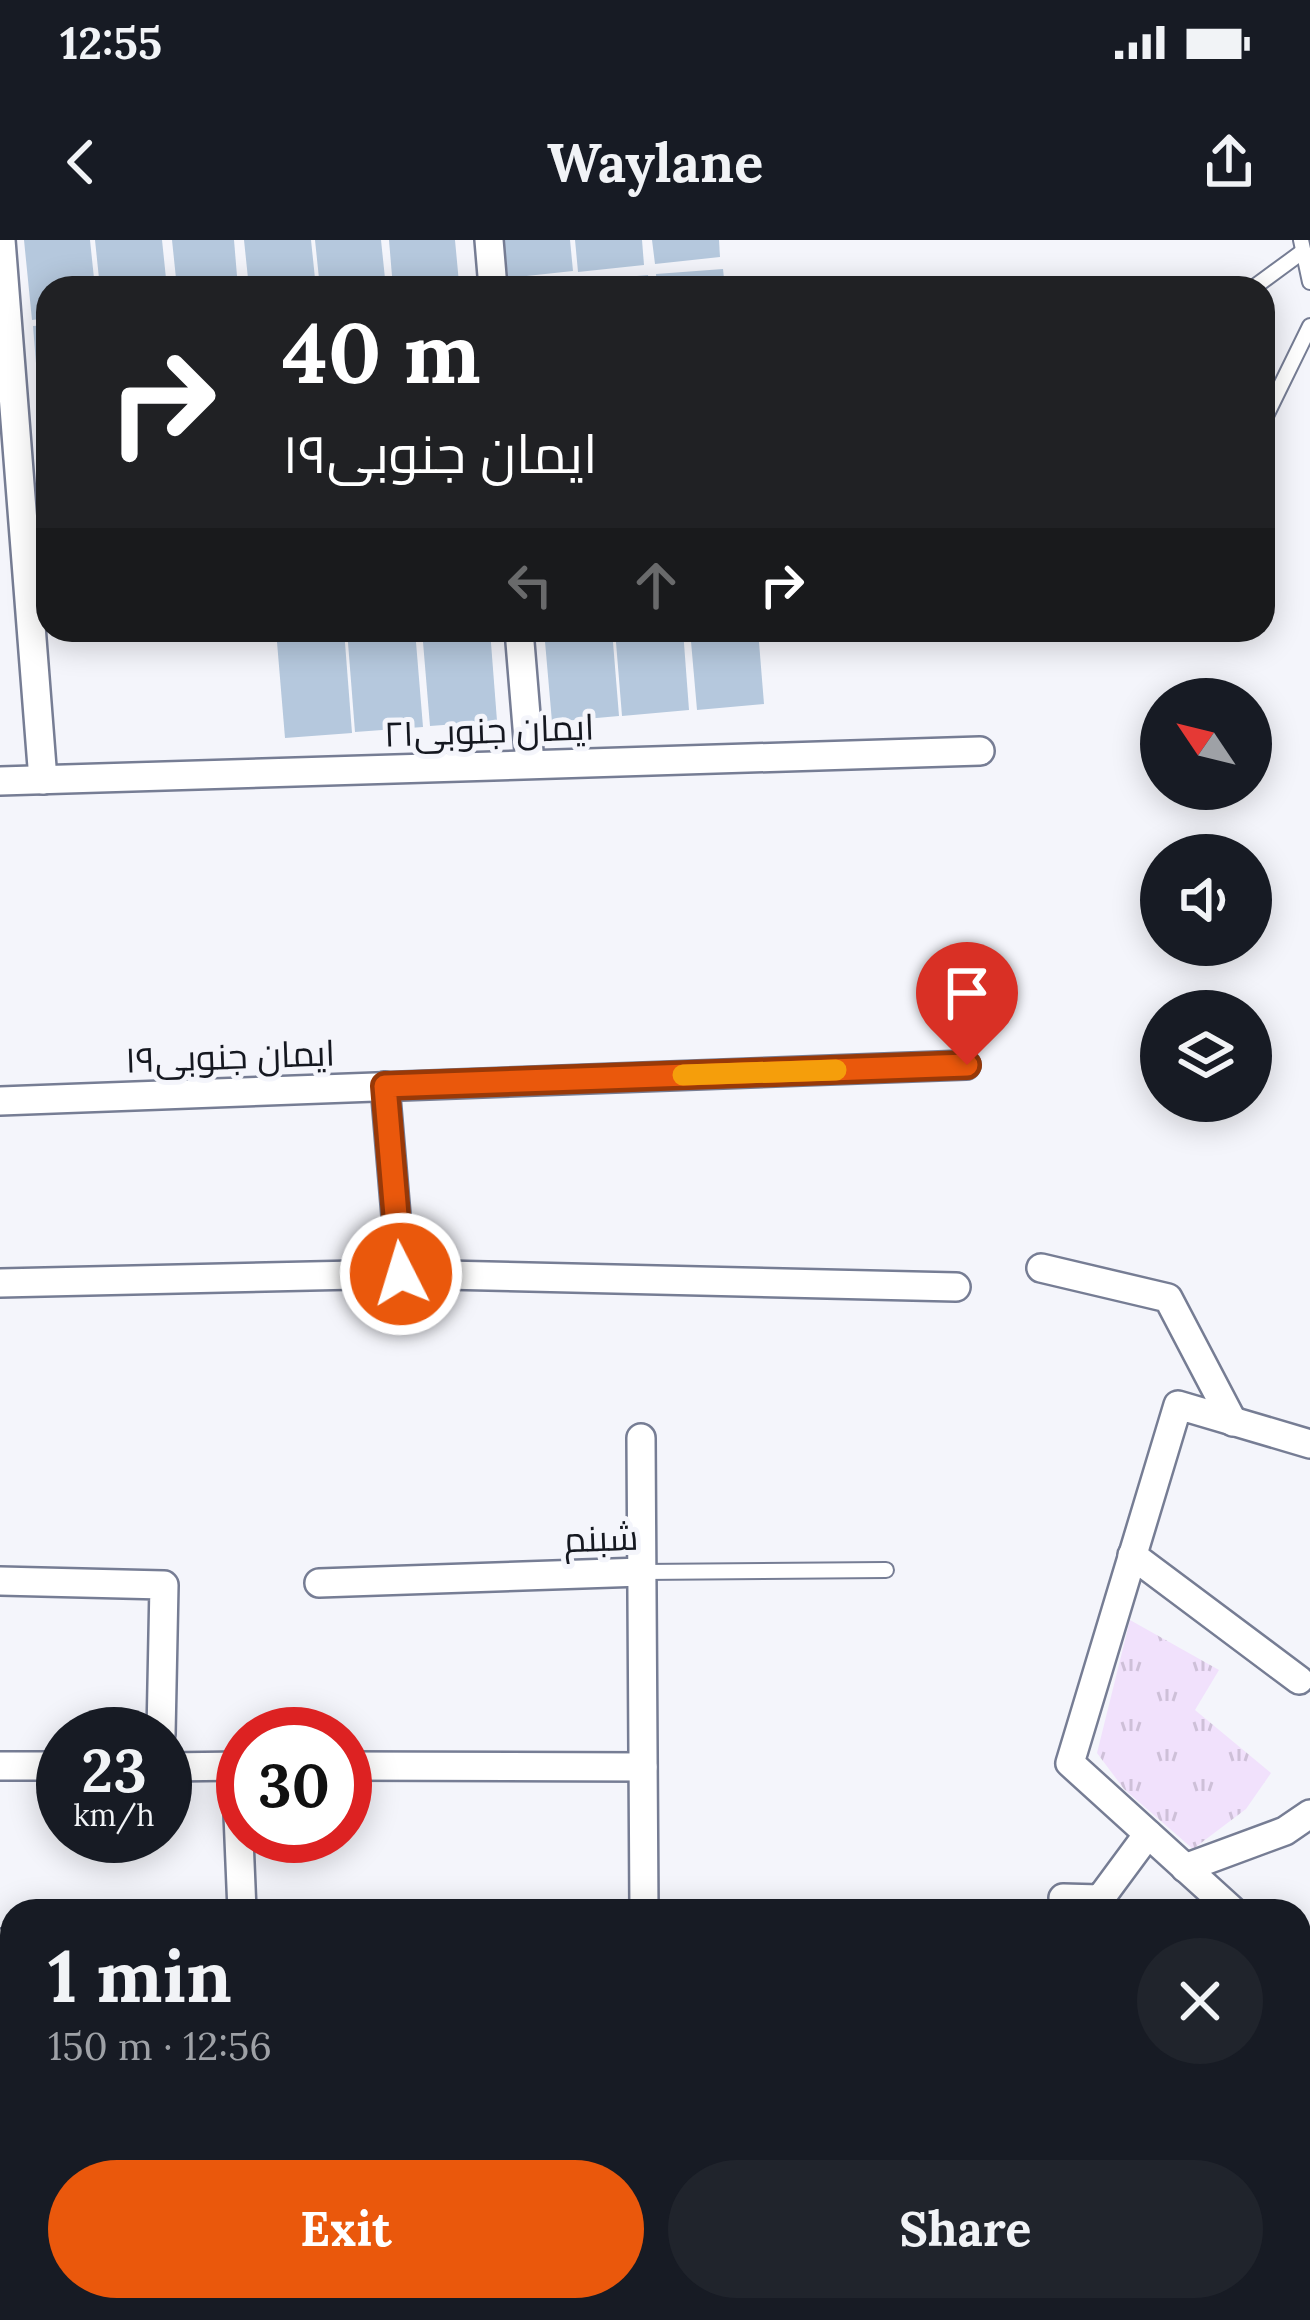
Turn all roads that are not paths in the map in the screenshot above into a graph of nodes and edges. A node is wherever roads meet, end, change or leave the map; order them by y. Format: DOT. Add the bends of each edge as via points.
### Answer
graph roads {
  1 [pos="1,240"];
  2 [pos="489,240"];
  3 [pos="1301,246"];
  4 [pos="492,276"];
  5 [pos="1267,276"];
  6 [pos="1310,282"];
  7 [pos="1310,326"];
  8 [pos="1275,397"];
  9 [pos="36,538"];
  10 [pos="39,642"];
  11 [pos="520,642"];
  12 [pos="980,751"];
  13 [pos="530,764"];
  14 [pos="43,780"];
  15 [pos="0,781"];
  16 [pos="967,1065"];
  17 [pos="385,1086"];
  18 [pos="0,1100"];
  19 [pos="1041,1268"];
  20 [pos="401,1274"];
  21 [pos="0,1282"];
  22 [pos="956,1287"];
  23 [pos="1233,1422"];
  24 [pos="640,1438"];
  25 [pos="1308,1439"];
  26 [pos="1132,1555"];
  27 [pos="886,1570"];
  28 [pos="642,1572"];
  29 [pos="0,1581"];
  30 [pos="319,1583"];
  31 [pos="1299,1680"];
  32 [pos="161,1707"];
  33 [pos="0,1766"];
  34 [pos="36,1766"];
  35 [pos="372,1766"];
  36 [pos="643,1767"];
  37 [pos="1310,1814"];
  38 [pos="1148,1834"];
  39 [pos="241,1863"];
  40 [pos="1185,1868"];
  41 [pos="1063,1898"];
  42 [pos="242,1899"];
  43 [pos="644,1899"];
  44 [pos="1220,1899"];
  1 -- 9 [label="street"];
  2 -- 4 [label="street"];
  3 -- 5 [label="lane"];
  3 -- 6 [label="lane"];
  7 -- 8 [label="lane"];
  10 -- 14 [label="street"];
  11 -- 13 [label="street"];
  12 -- 13 [label="street, ایمان جنوبی۲۱"];
  13 -- 14 [label="street, ایمان جنوبی۲۱"];
  14 -- 15 [label="street, ایمان جنوبی۲۱"];
  16 -- 17 [label="street, ایمان جنوبی۱۹"];
  17 -- 18 [label="street, ایمان جنوبی۱۹"];
  17 -- 20 [label="street"];
  19 -- 23 [label="street" via="1168,1298"];
  20 -- 21 [label="street"];
  20 -- 22 [label="street"];
  23 -- 25 [label="street"];
  23 -- 26 [label="street" via="1178,1405"];
  24 -- 28 [label="street"];
  26 -- 31 [label="street"];
  26 -- 38 [label="street" via="1070,1763"];
  27 -- 28 [label="lane, شبنم"];
  28 -- 30 [label="street, شبنم"];
  28 -- 36 [label="street"];
  29 -- 32 [label="street" via="164,1585"];
  33 -- 34 [label="street"];
  35 -- 36 [label="street"];
  36 -- 43 [label="street"];
  37 -- 40 [label="street" via="1285,1832"];
  38 -- 40 [label="street"];
  38 -- 41 [label="street" via="1100,1899"];
  39 -- 42 [label="street"];
  40 -- 44 [label="street"];
}
